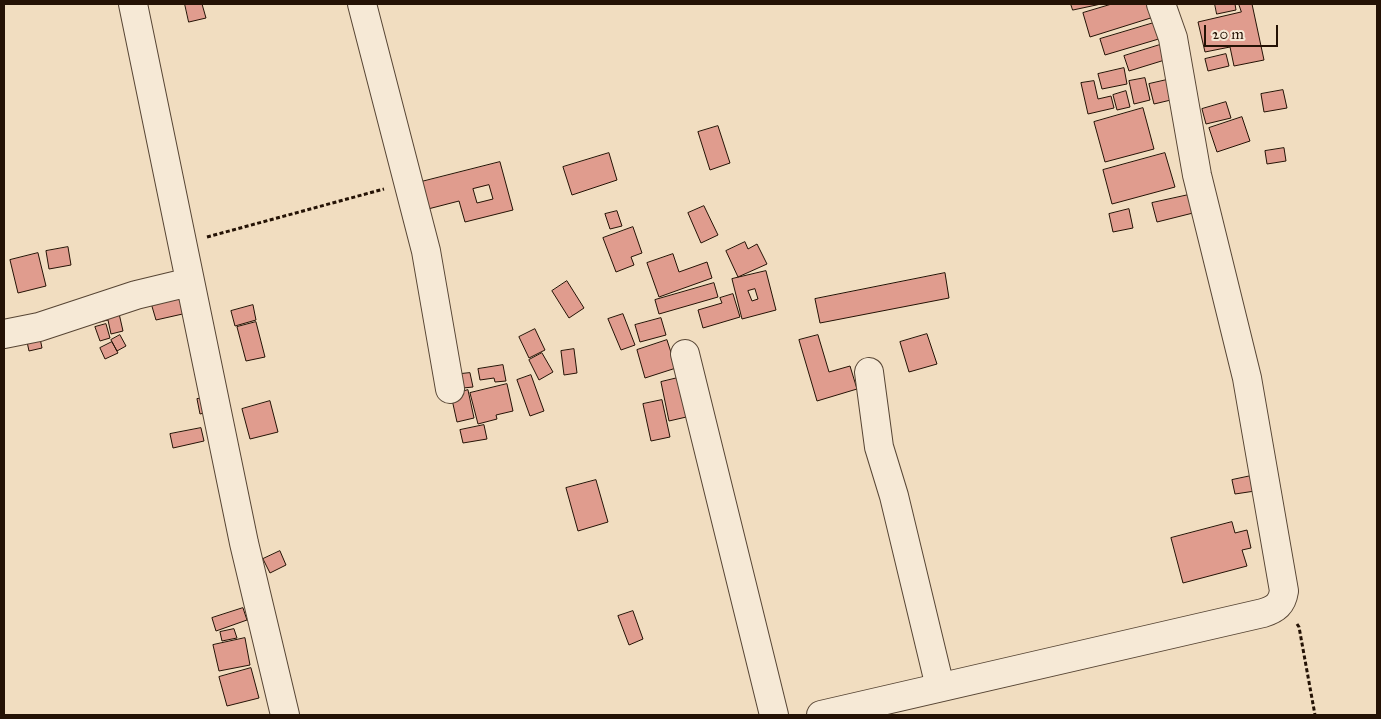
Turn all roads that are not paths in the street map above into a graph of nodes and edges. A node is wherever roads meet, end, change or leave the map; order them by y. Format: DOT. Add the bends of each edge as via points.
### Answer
graph roads {
  1 [pos="133,4"];
  2 [pos="362,4"];
  3 [pos="1161,4"];
  4 [pos="190,282"];
  5 [pos="4,334"];
  6 [pos="685,354"];
  7 [pos="869,372"];
  8 [pos="450,389"];
  9 [pos="940,687"];
  10 [pos="285,715"];
  11 [pos="774,715"];
  12 [pos="821,715"];
  1 -- 4 [label="street"];
  2 -- 8 [label="street" via="426,251"];
  3 -- 9 [label="street" via="1173,38 1197,175 1247,378 1283,599 1276,608 1264,613"];
  4 -- 5 [label="street"];
  4 -- 10 [label="street" via="244,544"];
  6 -- 11 [label="street"];
  7 -- 9 [label="street" via="880,447"];
  9 -- 12 [label="street"];
}
